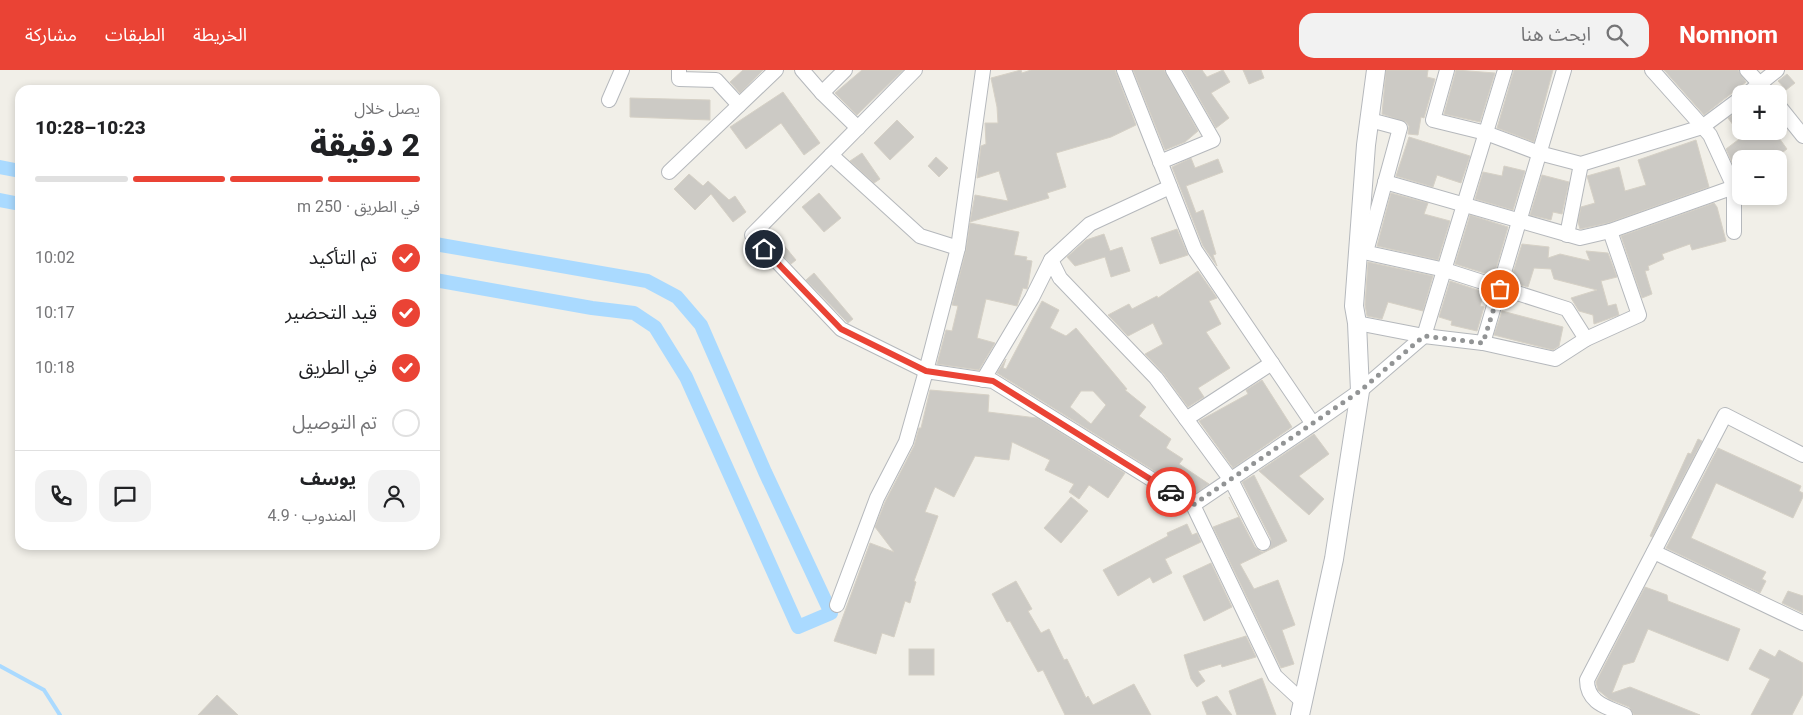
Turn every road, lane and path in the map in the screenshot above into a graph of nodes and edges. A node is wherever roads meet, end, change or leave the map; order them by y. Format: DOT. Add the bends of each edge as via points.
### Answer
graph roads {
  1 [pos="622,70"];
  2 [pos="679,70"];
  3 [pos="776,70"];
  4 [pos="802,70"];
  5 [pos="845,70"];
  6 [pos="915,70"];
  7 [pos="983,70"];
  8 [pos="1124,70"];
  9 [pos="1173,70"];
  10 [pos="1376,70"];
  11 [pos="1447,70"];
  12 [pos="1505,70"];
  13 [pos="1564,70"];
  14 [pos="1652,70"];
  15 [pos="1748,70"];
  16 [pos="1777,70"];
  17 [pos="721,75"];
  18 [pos="1761,85"];
  19 [pos="1768,85"];
  20 [pos="822,93"];
  21 [pos="609,100"];
  22 [pos="739,105"];
  23 [pos="1732,105"];
  24 [pos="1787,116"];
  25 [pos="1370,120"];
  26 [pos="1702,127"];
  27 [pos="858,128"];
  28 [pos="1486,133"];
  29 [pos="1803,136"];
  30 [pos="1538,153"];
  31 [pos="831,155"];
  32 [pos="1160,162"];
  33 [pos="1580,164"];
  34 [pos="669,172"];
  35 [pos="1385,182"];
  36 [pos="1732,183"];
  37 [pos="1170,187"];
  38 [pos="1732,188"];
  39 [pos="1465,204"];
  40 [pos="1734,205"];
  41 [pos="1519,222"];
  42 [pos="1610,231"];
  43 [pos="1734,232"];
  44 [pos="1567,235"];
  45 [pos="958,248"];
  46 [pos="1362,252"];
  47 [pos="1051,260"];
  48 [pos="1444,270"];
  49 [pos="1500,289"];
  50 [pos="1357,323"];
  51 [pos="1424,336"];
  52 [pos="1586,340"];
  53 [pos="1483,343"];
  54 [pos="1272,362"];
  55 [pos="926,371"];
  56 [pos="983,380"];
  57 [pos="1360,391"];
  58 [pos="1186,419"];
  59 [pos="1313,424"];
  60 [pos="1803,455"];
  61 [pos="1231,480"];
  62 [pos="1193,505"];
  63 [pos="1263,543"];
  64 [pos="1654,552"];
  65 [pos="837,604"];
  66 [pos="1803,623"];
  67 [pos="1302,709"];
  68 [pos="1625,715"];
  1 -- 21 [label="street"];
  2 -- 17 [label="street" via="679,79"];
  3 -- 22 [label="street"];
  4 -- 20 [label="street"];
  5 -- 20 [label="street"];
  6 -- 27 [label="street"];
  7 -- 45 [label="street"];
  8 -- 32 [label="street"];
  9 -- 32 [label="street" via="1213,140"];
  10 -- 25 [label="street"];
  11 -- 28 [label="street" via="1433,120"];
  12 -- 28 [label="street"];
  13 -- 30 [label="street"];
  14 -- 26 [label="street"];
  15 -- 18 [label="street"];
  16 -- 19 [label="street"];
  17 -- 22 [label="street"];
  20 -- 27 [label="street"];
  22 -- 34 [label="street"];
  23 -- 26 [label="street"];
  24 -- 29 [label="street"];
  25 -- 35 [label="street" via="1400,128"];
  25 -- 46 [label="street"];
  26 -- 33 [label="street"];
  26 -- 36 [label="street" via="1710,135"];
  27 -- 31 [label="street"];
  28 -- 30 [label="street"];
  28 -- 39 [label="street"];
  30 -- 33 [label="street"];
  30 -- 41 [label="street"];
  31 -- 45 [label="street" via="920,236"];
  31 -- 55 [label="street" via="752,235 841,329"];
  32 -- 37 [label="street"];
  33 -- 44 [label="street"];
  35 -- 39 [label="street"];
  35 -- 46 [label="street"];
  37 -- 47 [label="street" via="1090,224"];
  37 -- 54 [label="street" via="1195,250"];
  38 -- 42 [label="street"];
  39 -- 41 [label="street"];
  39 -- 48 [label="street"];
  40 -- 43 [label="street"];
  41 -- 44 [label="street"];
  41 -- 49 [label="street"];
  42 -- 44 [label="street" via="1580,238"];
  42 -- 52 [label="street" via="1639,315"];
  45 -- 55 [label="street"];
  46 -- 48 [label="street"];
  46 -- 50 [label="street" via="1354,306"];
  47 -- 56 [label="street"];
  47 -- 58 [label="street" via="1060,278 1156,378"];
  48 -- 49 [label="street"];
  48 -- 51 [label="street"];
  49 -- 52 [label="street" via="1567,309"];
  49 -- 53 [label="street"];
  50 -- 51 [label="street"];
  50 -- 57 [label="street"];
  51 -- 53 [label="street"];
  51 -- 57 [label="street"];
  52 -- 53 [label="street" via="1555,359"];
  54 -- 58 [label="street"];
  54 -- 59 [label="street"];
  55 -- 56 [label="street"];
  55 -- 65 [label="street" via="906,442 877,498"];
  56 -- 62 [label="street" via="993,381"];
  57 -- 59 [label="street"];
  57 -- 67 [label="street" via="1334,559"];
  58 -- 61 [label="street"];
  59 -- 61 [label="street"];
  60 -- 64 [label="street" via="1725,415"];
  61 -- 62 [label="street"];
  61 -- 63 [label="street"];
  62 -- 67 [label="street" via="1276,676"];
  64 -- 66 [label="street"];
  64 -- 68 [label="street" via="1587,680 1589,695 1594,701"];
}
